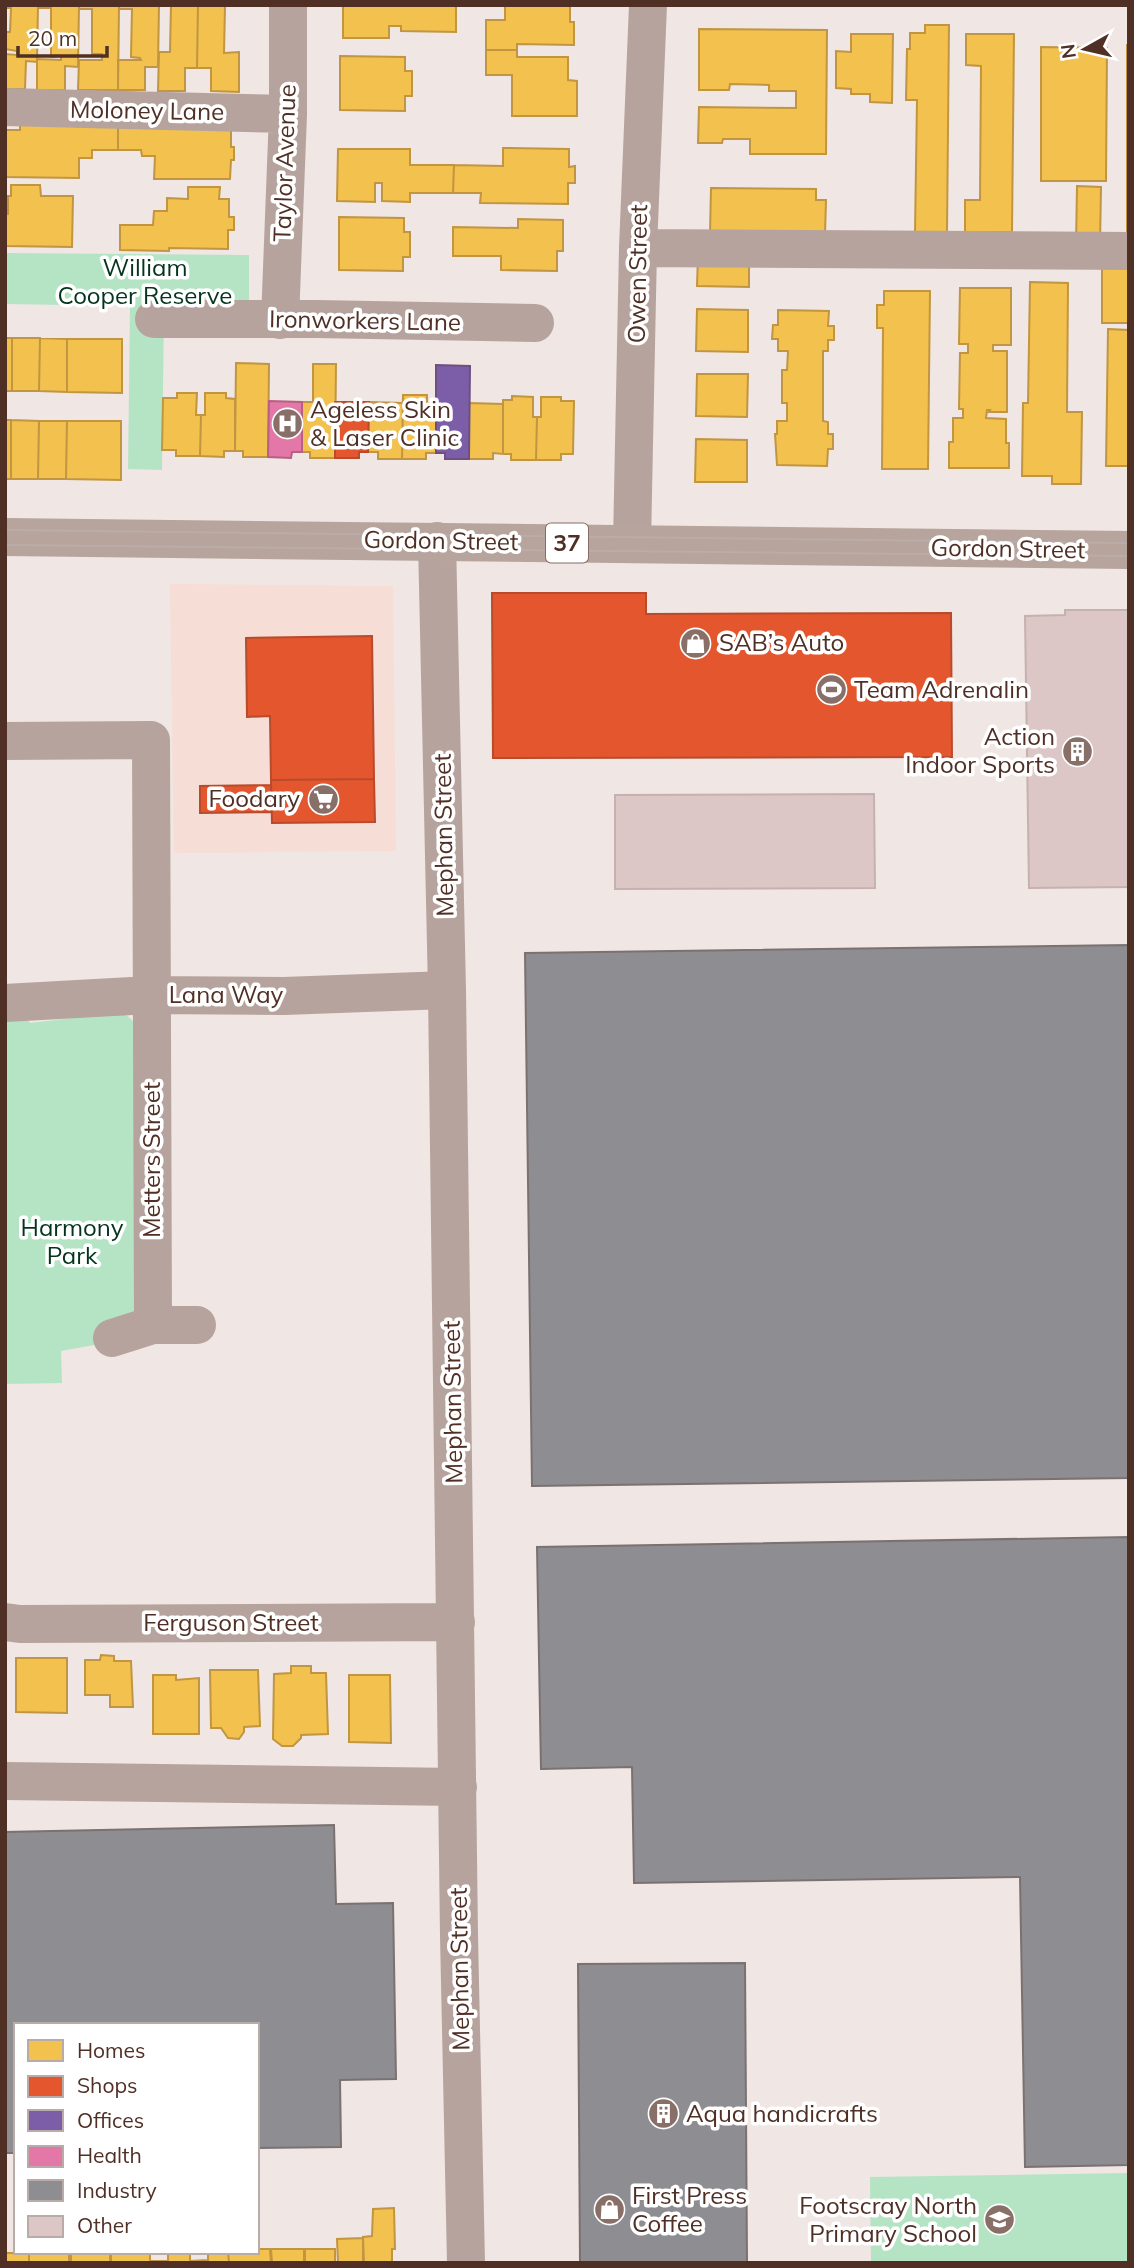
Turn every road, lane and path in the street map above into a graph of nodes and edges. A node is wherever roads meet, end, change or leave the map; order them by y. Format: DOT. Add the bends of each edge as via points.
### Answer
graph roads {
  1 [pos="288,5"];
  2 [pos="648,5"];
  3 [pos="5,107"];
  4 [pos="288,114"];
  5 [pos="638,248"];
  6 [pos="1129,251"];
  7 [pos="154,319"];
  8 [pos="280,320"];
  9 [pos="535,323"];
  10 [pos="5,537"];
  11 [pos="437,541"];
  12 [pos="632,543"];
  13 [pos="1129,550"];
  14 [pos="5,741"];
  15 [pos="447,989"];
  16 [pos="150,995"];
  17 [pos="5,1003"];
  18 [pos="153,1325"];
  19 [pos="197,1325"];
  20 [pos="112,1338"];
  21 [pos="5,1622"];
  22 [pos="456,1622"];
  23 [pos="5,1781"];
  24 [pos="458,1787"];
  25 [pos="466,2263"];
  1 -- 4 [label="street, Taylor Avenue"];
  2 -- 5 [label="street, Owen Street"];
  3 -- 4 [label="street, Moloney Lane"];
  4 -- 8 [label="street, Taylor Avenue"];
  5 -- 6 [label="street"];
  5 -- 12 [label="street, Owen Street"];
  7 -- 8 [label="street, Ironworkers Lane"];
  8 -- 9 [label="street, Ironworkers Lane"];
  10 -- 11 [label="main road, Gordon Street / 37"];
  11 -- 12 [label="main road, Gordon Street / 37"];
  11 -- 15 [label="street, Mephan Street"];
  12 -- 13 [label="main road, Gordon Street / 37"];
  14 -- 16 [label="street, Metters Street" via="150,740"];
  15 -- 16 [label="street, Lana Way" via="284,996"];
  15 -- 22 [label="street, Mephan Street"];
  16 -- 17 [label="street, Lana Way"];
  16 -- 18 [label="street, Metters Street"];
  18 -- 19 [label="street"];
  18 -- 20 [label="street"];
  21 -- 22 [label="street, Ferguson Street"];
  22 -- 24 [label="street, Mephan Street"];
  23 -- 24 [label="street"];
  24 -- 25 [label="street, Mephan Street"];
}
